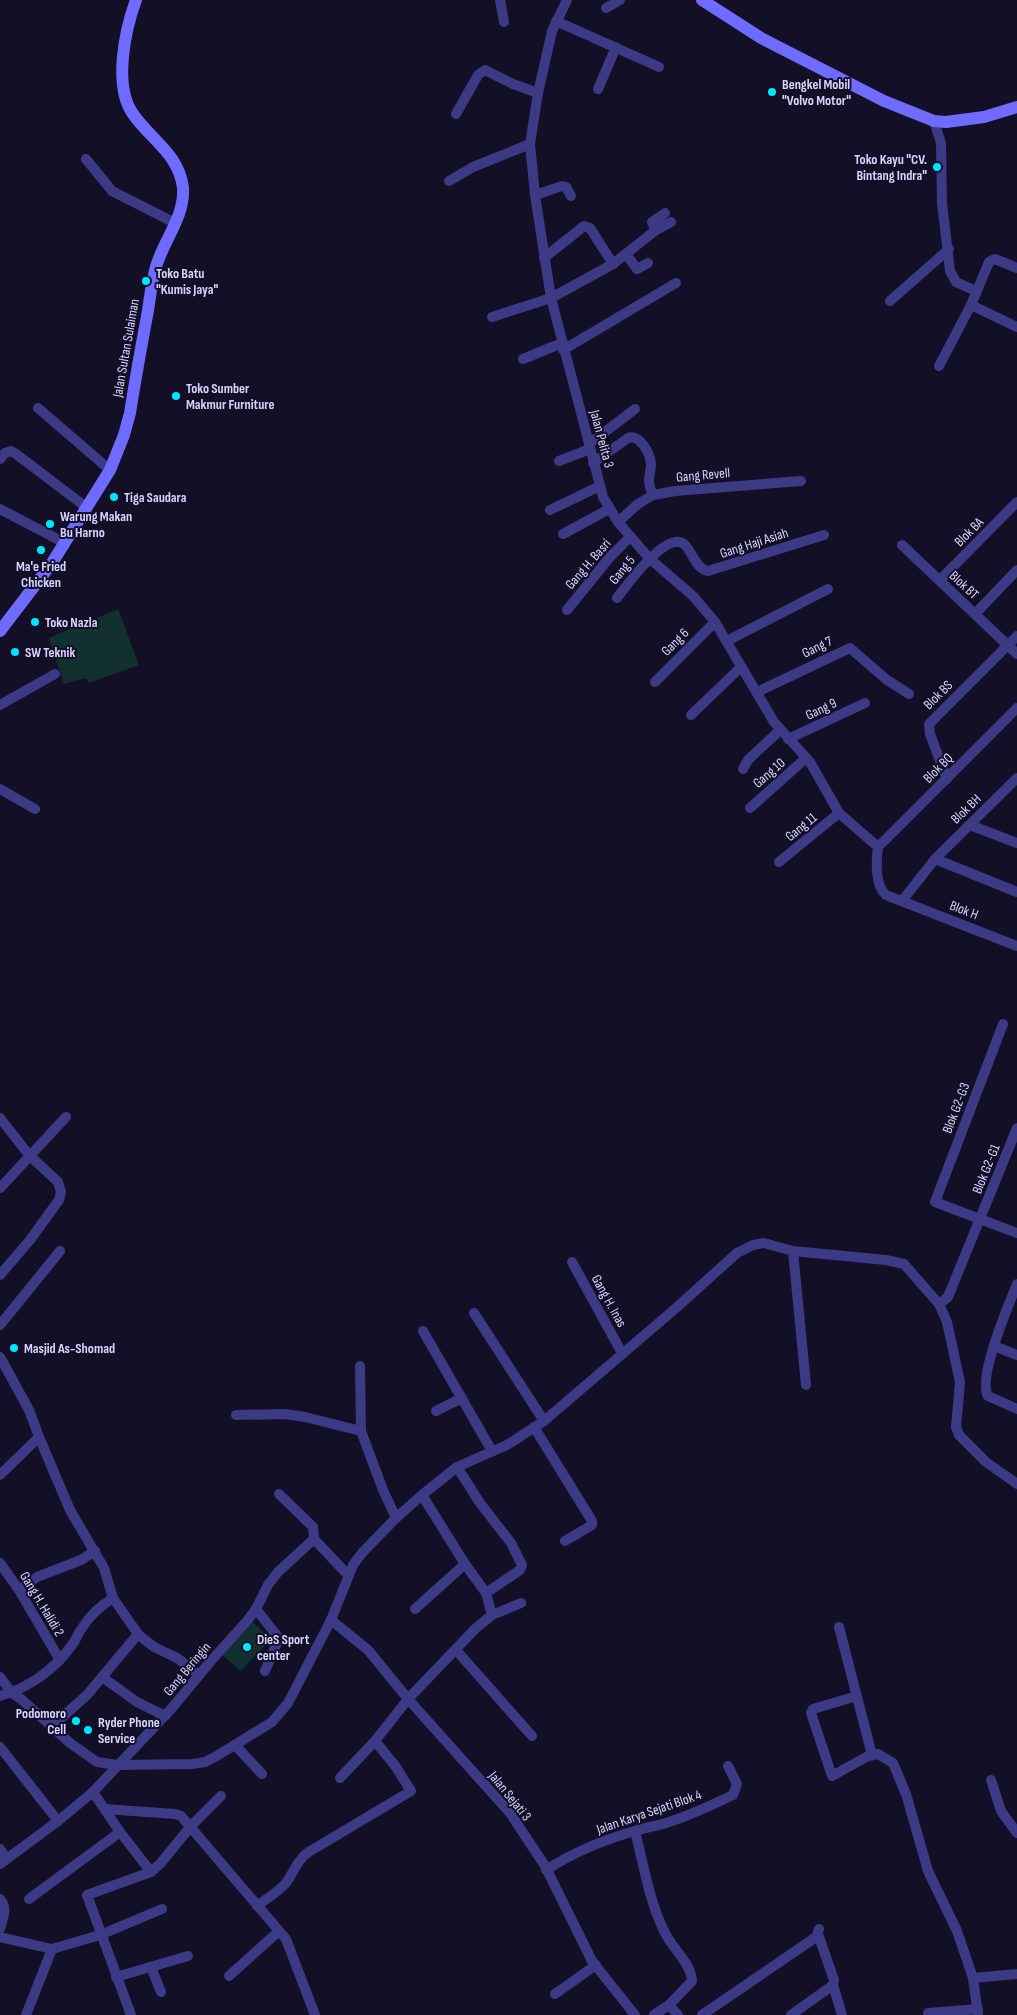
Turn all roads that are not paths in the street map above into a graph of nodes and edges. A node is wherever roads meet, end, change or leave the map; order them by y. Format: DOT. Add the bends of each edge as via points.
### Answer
graph roads {
  1 [pos="500,0"];
  2 [pos="567,0"];
  3 [pos="620,0"];
  4 [pos="702,0"];
  5 [pos="133,1"];
  6 [pos="606,8"];
  7 [pos="556,21"];
  8 [pos="504,22"];
  9 [pos="616,48"];
  10 [pos="659,67"];
  11 [pos="598,89"];
  12 [pos="538,93"];
  13 [pos="1017,107"];
  14 [pos="456,114"];
  15 [pos="934,121"];
  16 [pos="530,144"];
  17 [pos="86,159"];
  18 [pos="449,181"];
  19 [pos="535,194"];
  20 [pos="571,196"];
  21 [pos="668,218"];
  22 [pos="175,223"];
  23 [pos="949,248"];
  24 [pos="626,254"];
  25 [pos="544,258"];
  26 [pos="648,263"];
  27 [pos="613,264"];
  28 [pos="1017,268"];
  29 [pos="676,283"];
  30 [pos="976,291"];
  31 [pos="551,298"];
  32 [pos="890,301"];
  33 [pos="972,305"];
  34 [pos="492,317"];
  35 [pos="1017,327"];
  36 [pos="562,347"];
  37 [pos="523,358"];
  38 [pos="939,366"];
  39 [pos="38,408"];
  40 [pos="635,409"];
  41 [pos="590,446"];
  42 [pos="0,459"];
  43 [pos="559,461"];
  44 [pos="593,463"];
  45 [pos="110,470"];
  46 [pos="801,481"];
  47 [pos="600,486"];
  48 [pos="653,495"];
  49 [pos="1017,502"];
  50 [pos="86,507"];
  51 [pos="0,509"];
  52 [pos="610,509"];
  53 [pos="550,510"];
  54 [pos="618,522"];
  55 [pos="563,534"];
  56 [pos="824,535"];
  57 [pos="630,537"];
  58 [pos="65,543"];
  59 [pos="902,545"];
  60 [pos="649,558"];
  61 [pos="1017,570"];
  62 [pos="940,580"];
  63 [pos="828,589"];
  64 [pos="617,598"];
  65 [pos="567,610"];
  66 [pos="975,614"];
  67 [pos="715,622"];
  68 [pos="0,631"];
  69 [pos="1017,636"];
  70 [pos="727,641"];
  71 [pos="1008,645"];
  72 [pos="1017,654"];
  73 [pos="741,667"];
  74 [pos="55,674"];
  75 [pos="655,682"];
  76 [pos="757,692"];
  77 [pos="908,694"];
  78 [pos="865,703"];
  79 [pos="0,705"];
  80 [pos="1017,708"];
  81 [pos="691,715"];
  82 [pos="780,730"];
  83 [pos="788,739"];
  84 [pos="806,758"];
  85 [pos="743,769"];
  86 [pos="1017,778"];
  87 [pos="947,779"];
  88 [pos="1013,788"];
  89 [pos="0,789"];
  90 [pos="750,808"];
  91 [pos="35,809"];
  92 [pos="839,813"];
  93 [pos="970,825"];
  94 [pos="1017,843"];
  95 [pos="878,847"];
  96 [pos="935,859"];
  97 [pos="779,862"];
  98 [pos="1017,892"];
  99 [pos="902,901"];
  100 [pos="1017,946"];
  101 [pos="1003,1024"];
  102 [pos="66,1117"];
  103 [pos="0,1118"];
  104 [pos="1017,1128"];
  105 [pos="29,1155"];
  106 [pos="0,1188"];
  107 [pos="980,1220"];
  108 [pos="1017,1233"];
  109 [pos="60,1251"];
  110 [pos="793,1251"];
  111 [pos="572,1262"];
  112 [pos="0,1275"];
  113 [pos="1017,1284"];
  114 [pos="1014,1300"];
  115 [pos="939,1304"];
  116 [pos="474,1313"];
  117 [pos="0,1325"];
  118 [pos="423,1331"];
  119 [pos="994,1346"];
  120 [pos="622,1353"];
  121 [pos="1017,1355"];
  122 [pos="0,1357"];
  123 [pos="360,1366"];
  124 [pos="806,1385"];
  125 [pos="462,1398"];
  126 [pos="1017,1409"];
  127 [pos="436,1412"];
  128 [pos="236,1415"];
  129 [pos="544,1421"];
  130 [pos="534,1427"];
  131 [pos="361,1430"];
  132 [pos="39,1434"];
  133 [pos="492,1451"];
  134 [pos="457,1467"];
  135 [pos="0,1475"];
  136 [pos="1017,1484"];
  137 [pos="278,1494"];
  138 [pos="422,1494"];
  139 [pos="396,1518"];
  140 [pos="314,1539"];
  141 [pos="565,1541"];
  142 [pos="96,1551"];
  143 [pos="0,1563"];
  144 [pos="465,1564"];
  145 [pos="348,1575"];
  146 [pos="19,1590"];
  147 [pos="486,1593"];
  148 [pos="113,1598"];
  149 [pos="521,1602"];
  150 [pos="256,1609"];
  151 [pos="415,1609"];
  152 [pos="492,1615"];
  153 [pos="330,1620"];
  154 [pos="839,1627"];
  155 [pos="138,1634"];
  156 [pos="456,1650"];
  157 [pos="60,1660"];
  158 [pos="265,1671"];
  159 [pos="199,1675"];
  160 [pos="102,1677"];
  161 [pos="0,1678"];
  162 [pos="12,1693"];
  163 [pos="0,1696"];
  164 [pos="857,1696"];
  165 [pos="408,1699"];
  166 [pos="165,1716"];
  167 [pos="51,1727"];
  168 [pos="532,1736"];
  169 [pos="376,1741"];
  170 [pos="235,1745"];
  171 [pos="0,1747"];
  172 [pos="872,1755"];
  173 [pos="117,1765"];
  174 [pos="728,1766"];
  175 [pos="262,1774"];
  176 [pos="340,1778"];
  177 [pos="991,1780"];
  178 [pos="93,1792"];
  179 [pos="222,1796"];
  180 [pos="106,1809"];
  181 [pos="58,1821"];
  182 [pos="191,1826"];
  183 [pos="634,1830"];
  184 [pos="120,1832"];
  185 [pos="1017,1833"];
  186 [pos="0,1849"];
  187 [pos="4,1862"];
  188 [pos="546,1870"];
  189 [pos="151,1872"];
  190 [pos="0,1898"];
  191 [pos="29,1899"];
  192 [pos="257,1906"];
  193 [pos="162,1909"];
  194 [pos="0,1929"];
  195 [pos="279,1930"];
  196 [pos="100,1935"];
  197 [pos="0,1937"];
  198 [pos="52,1949"];
  199 [pos="188,1956"];
  200 [pos="596,1965"];
  201 [pos="151,1967"];
  202 [pos="1017,1974"];
  203 [pos="230,1976"];
  204 [pos="116,1977"];
  205 [pos="973,1978"];
  206 [pos="833,1985"];
  207 [pos="160,1992"];
  208 [pos="554,1994"];
  209 [pos="669,2005"];
  210 [pos="978,2012"];
  211 [pos="928,2013"];
  212 [pos="26,2015"];
  213 [pos="131,2015"];
  214 [pos="315,2015"];
  215 [pos="635,2015"];
  216 [pos="654,2015"];
  217 [pos="678,2015"];
  218 [pos="702,2015"];
  219 [pos="791,2015"];
  220 [pos="842,2015"];
  1 -- 8 [label="street"];
  2 -- 7 [label="street, Jalan Pelita 3"];
  3 -- 6 [label="street"];
  4 -- 15 [label="main road" via="761,38 884,101"];
  5 -- 22 [label="main road, Jalan Sultan Sulaiman" via="126,32 122,78 124,94 133,115 173,158 180,172 183,190"];
  7 -- 9 [label="street"];
  7 -- 12 [label="street, Jalan Pelita 3"];
  9 -- 10 [label="street"];
  9 -- 11 [label="street"];
  12 -- 14 [label="street" via="485,70 478,75"];
  12 -- 16 [label="street, Jalan Pelita 3"];
  13 -- 15 [label="main road" via="984,117"];
  15 -- 23 [label="street" via="942,143 942,203"];
  16 -- 18 [label="street" via="473,167"];
  16 -- 19 [label="street, Jalan Pelita 3"];
  17 -- 22 [label="street" via="112,191"];
  19 -- 20 [label="street" via="562,186"];
  19 -- 25 [label="street, Jalan Pelita 3"];
  21 -- 24 [label="street"];
  22 -- 45 [label="main road, Jalan Sultan Sulaiman" via="156,268 130,413"];
  23 -- 30 [label="street" via="953,277"];
  23 -- 32 [label="street"];
  24 -- 26 [label="street" via="637,269"];
  24 -- 27 [label="street"];
  25 -- 27 [label="street" via="584,226 590,228"];
  25 -- 31 [label="street, Jalan Pelita 3"];
  27 -- 31 [label="street"];
  28 -- 30 [label="street" via="995,259 988,262"];
  29 -- 36 [label="street"];
  30 -- 33 [label="street"];
  31 -- 34 [label="street"];
  31 -- 36 [label="street, Jalan Pelita 3"];
  33 -- 35 [label="street"];
  33 -- 38 [label="street"];
  36 -- 37 [label="street"];
  36 -- 41 [label="street, Jalan Pelita 3"];
  39 -- 45 [label="street"];
  40 -- 41 [label="street"];
  41 -- 43 [label="street"];
  41 -- 44 [label="street, Jalan Pelita 3"];
  42 -- 50 [label="street" via="11,451"];
  44 -- 47 [label="street, Jalan Pelita 3"];
  44 -- 48 [label="street" via="628,438 637,438 650,461 649,480"];
  45 -- 50 [label="main road, Jalan Sultan Sulaiman"];
  46 -- 48 [label="street, Gang Revell"];
  47 -- 52 [label="street, Jalan Pelita 3"];
  47 -- 53 [label="street"];
  48 -- 54 [label="street, Gang Revell"];
  49 -- 62 [label="street, Blok BA"];
  50 -- 58 [label="main road, Jalan Sultan Sulaiman"];
  51 -- 58 [label="street"];
  52 -- 54 [label="street, Jalan Pelita 3"];
  52 -- 55 [label="street"];
  54 -- 57 [label="street, Jalan Pelita 3"];
  56 -- 60 [label="street, Gang Haji Asiah" via="713,570 701,568 684,544 678,542"];
  57 -- 60 [label="street, Jalan Pelita 3"];
  57 -- 65 [label="street, Gang H. Basri"];
  58 -- 68 [label="main road, Jalan Sultan Sulaiman"];
  59 -- 62 [label="street, Blok BT"];
  60 -- 64 [label="street, Gang 5"];
  60 -- 67 [label="street, Jalan Pelita 3" via="693,596"];
  61 -- 66 [label="street"];
  62 -- 66 [label="street, Blok BT"];
  63 -- 70 [label="street"];
  66 -- 71 [label="street, Blok BT"];
  67 -- 70 [label="street, Jalan Pelita 3"];
  67 -- 75 [label="street, Gang 6"];
  69 -- 71 [label="street"];
  70 -- 73 [label="street, Jalan Pelita 3"];
  71 -- 72 [label="street, Blok BT"];
  71 -- 87 [label="street, Blok BS" via="929,724"];
  73 -- 76 [label="street, Jalan Pelita 3"];
  73 -- 81 [label="street"];
  74 -- 79 [label="street"];
  76 -- 77 [label="street, Gang 7" via="850,648"];
  76 -- 82 [label="street, Jalan Pelita 3"];
  78 -- 83 [label="street, Gang 9"];
  80 -- 87 [label="street, Blok BQ"];
  82 -- 83 [label="street, Jalan Pelita 3"];
  82 -- 85 [label="street" via="748,760"];
  83 -- 84 [label="street, Jalan Pelita 3"];
  84 -- 90 [label="street, Gang 10"];
  84 -- 92 [label="street, Jalan Pelita 3"];
  86 -- 88 [label="street, Blok BH"];
  87 -- 95 [label="street, Blok BQ"];
  88 -- 93 [label="street, Blok BH"];
  89 -- 91 [label="street"];
  92 -- 95 [label="street"];
  92 -- 97 [label="street, Gang 11"];
  93 -- 94 [label="street"];
  93 -- 96 [label="street, Blok BH"];
  95 -- 99 [label="street" via="880,888 886,895"];
  96 -- 98 [label="street"];
  96 -- 99 [label="street, Blok BH"];
  99 -- 100 [label="street, Blok H"];
  101 -- 107 [label="street, Blok G2-G3" via="935,1202"];
  102 -- 105 [label="street"];
  103 -- 105 [label="street"];
  104 -- 107 [label="street, Blok G2-G1"];
  105 -- 106 [label="street"];
  105 -- 112 [label="street" via="58,1182 61,1192 30,1240"];
  107 -- 108 [label="street"];
  107 -- 115 [label="street, Blok G2-G1" via="948,1297"];
  109 -- 117 [label="street"];
  110 -- 115 [label="street" via="900,1262"];
  110 -- 120 [label="street" via="764,1243 736,1253"];
  110 -- 124 [label="street"];
  111 -- 120 [label="street, Gang H. Inas"];
  113 -- 114 [label="street"];
  114 -- 119 [label="street"];
  115 -- 136 [label="street" via="960,1382 956,1427 959,1435 986,1462"];
  116 -- 129 [label="street"];
  118 -- 125 [label="street"];
  119 -- 121 [label="street"];
  119 -- 126 [label="street" via="985,1388 988,1396"];
  120 -- 129 [label="street"];
  122 -- 132 [label="street"];
  123 -- 131 [label="street"];
  125 -- 127 [label="street"];
  125 -- 133 [label="street"];
  128 -- 131 [label="street" via="284,1414"];
  129 -- 130 [label="street"];
  130 -- 133 [label="street"];
  130 -- 141 [label="street" via="592,1521"];
  131 -- 139 [label="street"];
  132 -- 135 [label="street"];
  132 -- 142 [label="street" via="70,1510"];
  133 -- 134 [label="street"];
  134 -- 138 [label="street"];
  134 -- 147 [label="street" via="511,1543 522,1565 520,1570"];
  137 -- 140 [label="street" via="313,1527"];
  138 -- 139 [label="street"];
  138 -- 144 [label="street"];
  139 -- 145 [label="street" via="362,1553"];
  140 -- 145 [label="street"];
  140 -- 150 [label="street, Gang Beringin" via="278,1572"];
  142 -- 146 [label="street" via="43,1574"];
  142 -- 148 [label="street"];
  143 -- 146 [label="street, Gang H. Halidi 2"];
  144 -- 147 [label="street"];
  144 -- 151 [label="street"];
  145 -- 153 [label="street"];
  146 -- 157 [label="street, Gang H. Halidi 2"];
  147 -- 152 [label="street"];
  148 -- 155 [label="street"];
  148 -- 157 [label="street" via="89,1617"];
  149 -- 152 [label="street"];
  150 -- 158 [label="street" via="278,1637"];
  150 -- 159 [label="street, Gang Beringin"];
  152 -- 156 [label="street"];
  153 -- 165 [label="street, Jalan Sejati 3" via="368,1650"];
  153 -- 170 [label="street" via="288,1703 272,1722"];
  154 -- 164 [label="street"];
  155 -- 159 [label="street"];
  155 -- 160 [label="street"];
  156 -- 165 [label="street"];
  156 -- 168 [label="street"];
  157 -- 162 [label="street" via="40,1677"];
  159 -- 166 [label="street, Gang Beringin"];
  160 -- 166 [label="street" via="137,1702"];
  160 -- 167 [label="street"];
  161 -- 162 [label="street"];
  162 -- 163 [label="street"];
  162 -- 167 [label="street" via="22,1698"];
  164 -- 172 [label="street"];
  164 -- 172 [label="street" via="811,1712 832,1776"];
  165 -- 169 [label="street"];
  165 -- 188 [label="street, Jalan Sejati 3" via="510,1813"];
  166 -- 173 [label="street, Gang Beringin"];
  167 -- 173 [label="street" via="88,1757"];
  169 -- 176 [label="street"];
  169 -- 192 [label="street" via="411,1791 307,1853 299,1859 283,1886"];
  170 -- 173 [label="street" via="205,1762"];
  170 -- 175 [label="street"];
  171 -- 181 [label="street"];
  172 -- 205 [label="street" via="878,1754 892,1762 898,1773 928,1870 957,1930"];
  173 -- 178 [label="street, Gang Beringin"];
  174 -- 183 [label="street, Jalan Karya Sejati Blok 4" via="737,1784 733,1795 667,1823"];
  177 -- 185 [label="street" via="1002,1811"];
  178 -- 180 [label="street"];
  178 -- 181 [label="street, Gang Beringin"];
  179 -- 182 [label="street"];
  180 -- 182 [label="street" via="175,1814"];
  180 -- 184 [label="street"];
  181 -- 187 [label="street, Gang Beringin"];
  182 -- 189 [label="street"];
  182 -- 192 [label="street"];
  183 -- 188 [label="street, Jalan Karya Sejati Blok 4" via="570,1855"];
  183 -- 209 [label="street" via="656,1913 667,1936 692,1972 692,1981"];
  184 -- 189 [label="street"];
  184 -- 191 [label="street"];
  186 -- 187 [label="street"];
  188 -- 200 [label="street, Jalan Sejati 3"];
  189 -- 196 [label="street" via="87,1895"];
  190 -- 194 [label="street" via="5,1912"];
  192 -- 195 [label="street"];
  193 -- 196 [label="street"];
  195 -- 203 [label="street"];
  195 -- 214 [label="street" via="289,1944"];
  196 -- 198 [label="street"];
  196 -- 204 [label="street"];
  197 -- 198 [label="street"];
  198 -- 212 [label="street"];
  199 -- 201 [label="street"];
  200 -- 208 [label="street"];
  200 -- 215 [label="street, Jalan Sejati 3"];
  201 -- 204 [label="street"];
  201 -- 207 [label="street"];
  202 -- 205 [label="street"];
  204 -- 213 [label="street"];
  205 -- 210 [label="street"];
  206 -- 218 [label="street" via="818,1932"];
  206 -- 219 [label="street"];
  206 -- 220 [label="street"];
  209 -- 216 [label="street"];
  209 -- 217 [label="street"];
  210 -- 211 [label="street"];
}
